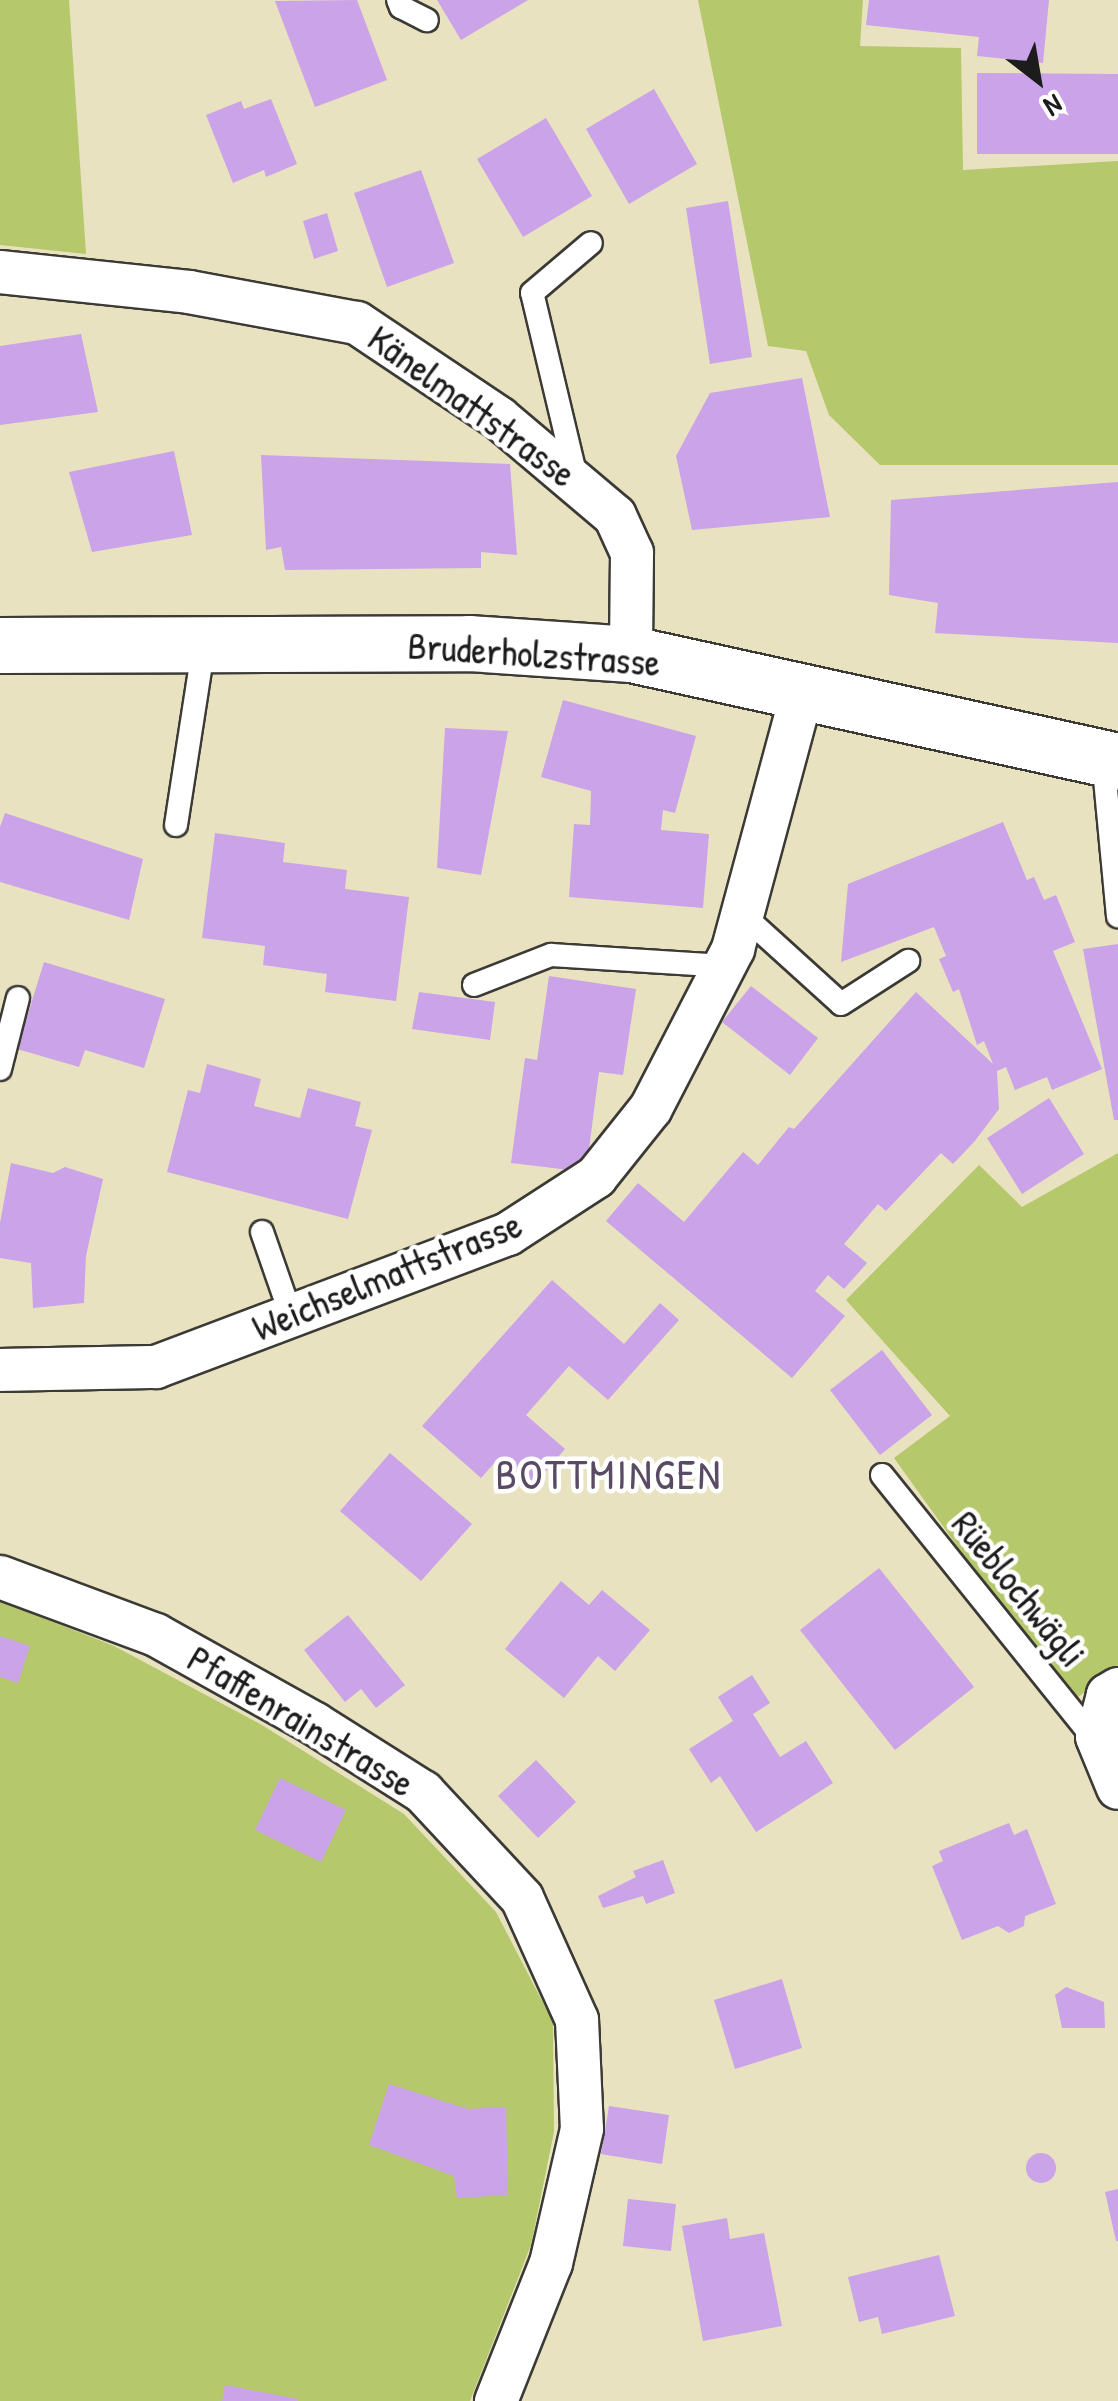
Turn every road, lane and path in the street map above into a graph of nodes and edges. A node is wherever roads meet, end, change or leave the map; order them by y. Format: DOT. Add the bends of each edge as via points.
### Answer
graph roads {
  1 [pos="398,0"];
  2 [pos="427,20"];
  3 [pos="590,243"];
  4 [pos="1,272"];
  5 [pos="577,481"];
  6 [pos="0,645"];
  7 [pos="204,645"];
  8 [pos="631,654"];
  9 [pos="802,693"];
  10 [pos="1110,760"];
  11 [pos="176,825"];
  12 [pos="742,915"];
  13 [pos="1118,916"];
  14 [pos="908,961"];
  15 [pos="724,966"];
  16 [pos="474,985"];
  17 [pos="18,998"];
  18 [pos="0,1069"];
  19 [pos="262,1232"];
  20 [pos="292,1318"];
  21 [pos="0,1370"];
  22 [pos="882,1475"];
  23 [pos="0,1576"];
  24 [pos="1118,1689"];
  25 [pos="1100,1746"];
  26 [pos="1118,1788"];
  27 [pos="496,2401"];
  1 -- 2 [label="lane"];
  3 -- 5 [label="lane" via="532,293"];
  4 -- 5 [label="street, Känelmattstrasse" via="189,292 357,323 499,418"];
  5 -- 8 [label="street, Känelmattstrasse" via="615,516 632,553"];
  6 -- 7 [label="main road, Bruderholzstrasse"];
  7 -- 8 [label="main road, Bruderholzstrasse" via="469,643"];
  7 -- 11 [label="lane"];
  8 -- 9 [label="main road, Bruderholzstrasse"];
  9 -- 10 [label="main road, Bruderholzstrasse"];
  9 -- 12 [label="street, Weichselmattstrasse"];
  10 -- 13 [label="lane"];
  12 -- 14 [label="lane" via="841,1004"];
  12 -- 15 [label="street, Weichselmattstrasse"];
  15 -- 16 [label="lane" via="552,955"];
  15 -- 20 [label="street, Weichselmattstrasse" via="650,1108 596,1177 508,1234"];
  17 -- 18 [label="lane"];
  19 -- 20 [label="lane"];
  20 -- 21 [label="street, Weichselmattstrasse" via="156,1367"];
  22 -- 25 [label="lane, Rüeblochwägli"];
  23 -- 27 [label="street, Pfaffenrainstrasse" via="156,1635 315,1724 423,1792 522,1898 577,2020 582,2129 552,2262"];
  24 -- 25 [label="street" via="1108,1695"];
  25 -- 26 [label="street"];
}
